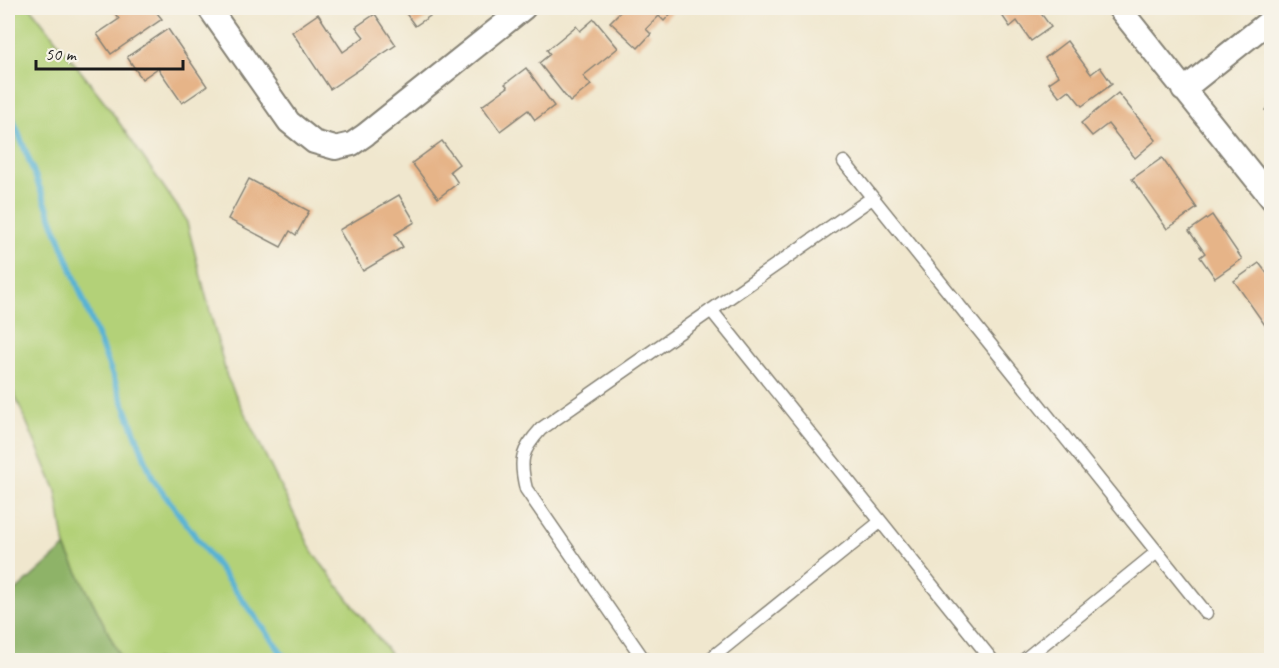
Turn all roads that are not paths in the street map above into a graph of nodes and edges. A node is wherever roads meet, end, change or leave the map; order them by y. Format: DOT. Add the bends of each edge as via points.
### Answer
graph roads {
  1 [pos="209,8"];
  2 [pos="524,8"];
  3 [pos="1119,8"];
  4 [pos="1272,19"];
  5 [pos="1183,90"];
  6 [pos="844,162"];
  7 [pos="872,198"];
  8 [pos="1272,199"];
  9 [pos="711,310"];
  10 [pos="880,522"];
  11 [pos="1157,552"];
  12 [pos="1206,613"];
  13 [pos="644,660"];
  14 [pos="709,660"];
  15 [pos="992,660"];
  16 [pos="1024,660"];
  1 -- 2 [label="street" via="289,122 314,142 335,148 352,144"];
  3 -- 5 [label="street"];
  4 -- 5 [label="street"];
  5 -- 8 [label="street"];
  6 -- 7 [label="lane"];
  7 -- 9 [label="lane"];
  7 -- 11 [label="lane"];
  9 -- 10 [label="lane"];
  9 -- 13 [label="lane" via="541,429 528,443 520,467 526,489"];
  10 -- 14 [label="lane"];
  10 -- 15 [label="lane"];
  11 -- 12 [label="lane"];
  11 -- 16 [label="lane"];
}
